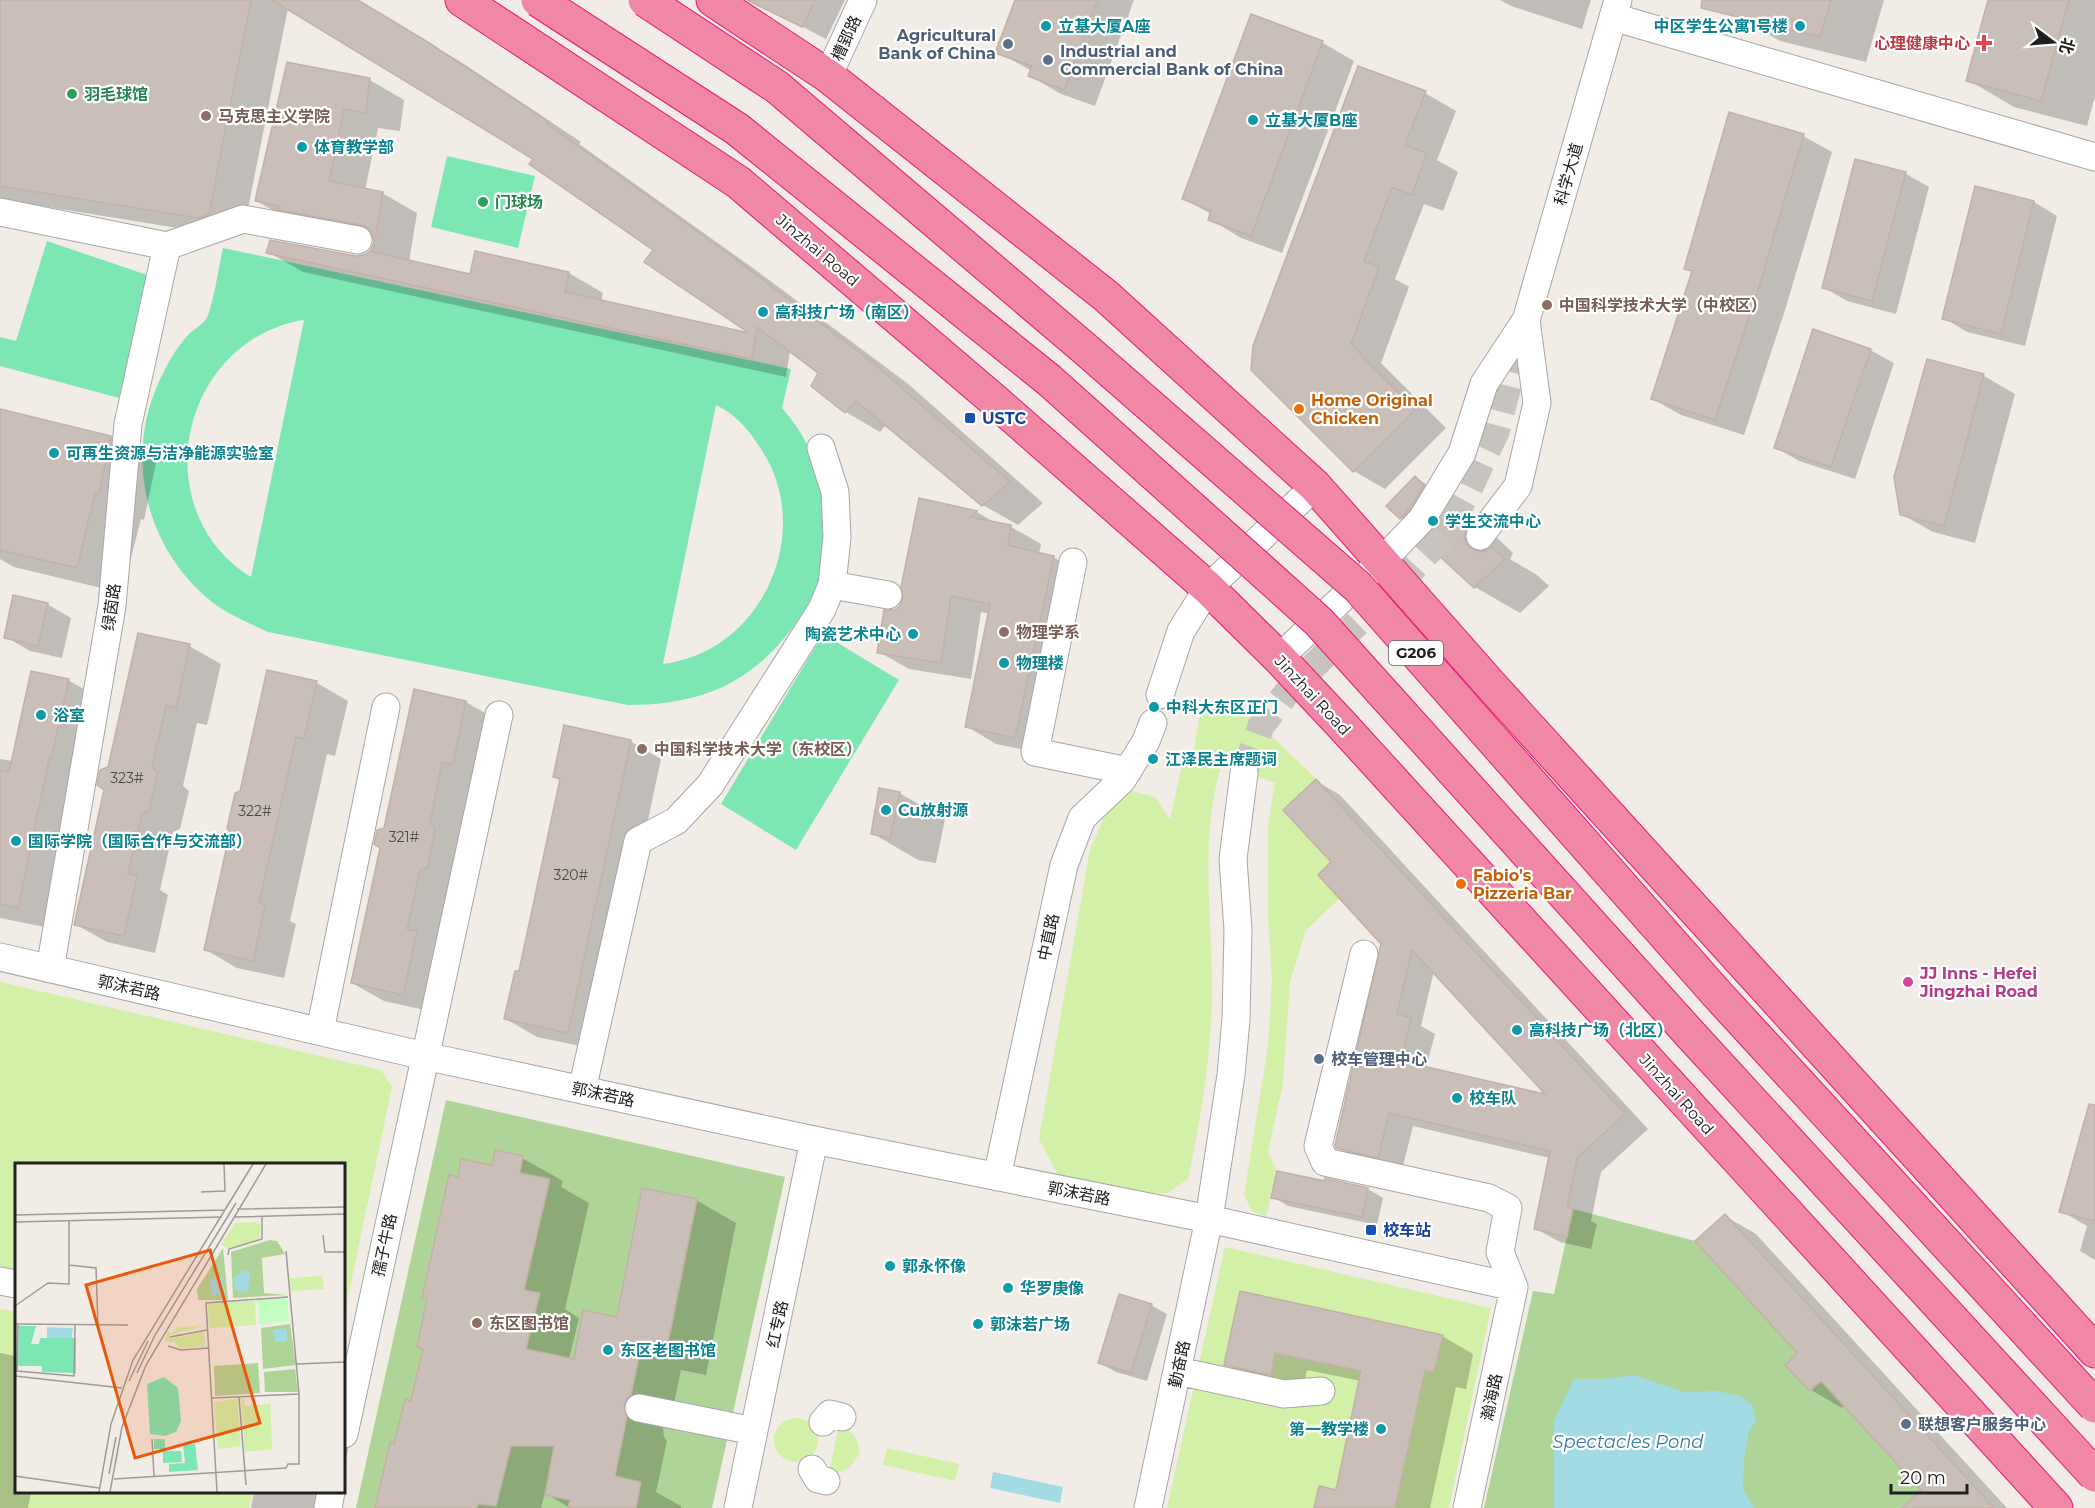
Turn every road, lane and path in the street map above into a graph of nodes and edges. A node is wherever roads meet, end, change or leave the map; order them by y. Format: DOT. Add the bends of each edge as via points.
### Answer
graph roads {
  1 [pos="462,0"];
  2 [pos="538,0"];
  3 [pos="645,0"];
  4 [pos="712,0"];
  5 [pos="863,0"];
  6 [pos="1616,8"];
  7 [pos="828,76"];
  8 [pos="2095,157"];
  9 [pos="0,212"];
  10 [pos="358,240"];
  11 [pos="167,246"];
  12 [pos="1526,320"];
  13 [pos="1518,348"];
  14 [pos="821,448"];
  15 [pos="1315,486"];
  16 [pos="1480,536"];
  17 [pos="1382,561"];
  18 [pos="1073,562"];
  19 [pos="832,585"];
  20 [pos="1208,588"];
  21 [pos="888,595"];
  22 [pos="1279,658"];
  23 [pos="1160,696"];
  24 [pos="386,707"];
  25 [pos="499,715"];
  26 [pos="1153,723"];
  27 [pos="1128,771"];
  28 [pos="1244,773"];
  29 [pos="1364,954"];
  30 [pos="0,957"];
  31 [pos="50,969"];
  32 [pos="320,1031"];
  33 [pos="425,1056"];
  34 [pos="582,1090"];
  35 [pos="814,1140"];
  36 [pos="997,1177"];
  37 [pos="1209,1219"];
  38 [pos="0,1281"];
  39 [pos="15,1284"];
  40 [pos="1514,1287"];
  41 [pos="2095,1351"];
  42 [pos="352,1355"];
  43 [pos="1178,1371"];
  44 [pos="1321,1391"];
  45 [pos="2095,1406"];
  46 [pos="639,1408"];
  47 [pos="345,1424"];
  48 [pos="754,1431"];
  49 [pos="2095,1475"];
  50 [pos="332,1493"];
  51 [pos="328,1508"];
  52 [pos="738,1508"];
  53 [pos="1149,1508"];
  54 [pos="1467,1508"];
  55 [pos="2056,1508"];
  1 -- 20 [label="highway, Jinzhai Road" via="738,182"];
  2 -- 49 [label="highway, bridge" via="736,129 1049,380 1319,622"];
  3 -- 45 [label="highway, G206, bridge" via="777,87 1358,587 1725,1003"];
  4 -- 7 [label="highway"];
  5 -- 7 [label="street, 槽郢路"];
  6 -- 8 [label="street"];
  6 -- 12 [label="street, 科学大道"];
  7 -- 15 [label="highway" via="1106,296"];
  9 -- 11 [label="street"];
  10 -- 11 [label="street" via="243,219"];
  11 -- 31 [label="street, 绿茵路" via="128,424 112,606"];
  12 -- 13 [label="street, 科学大道"];
  12 -- 16 [label="street" via="1536,403 1518,486"];
  12 -- 17 [label="street" via="1484,384 1462,453 1422,519"];
  14 -- 19 [label="street" via="835,492 837,537"];
  15 -- 17 [label="highway"];
  15 -- 20 [label="street"];
  17 -- 22 [label="street"];
  17 -- 41 [label="highway"];
  18 -- 27 [label="street" via="1035,752"];
  19 -- 21 [label="street"];
  19 -- 34 [label="street" via="822,609 710,785 676,821 638,841"];
  20 -- 22 [label="highway, Jinzhai Road"];
  20 -- 23 [label="street" via="1181,631"];
  22 -- 55 [label="highway, Jinzhai Road"];
  24 -- 32 [label="street"];
  25 -- 33 [label="street, 孺子牛路"];
  26 -- 27 [label="street, 中直路"];
  27 -- 36 [label="street, 中直路" via="1082,818 1064,865"];
  28 -- 37 [label="street, 勤奋路" via="1233,859 1238,930 1236,1019"];
  29 -- 40 [label="street" via="1318,1146 1325,1162 1489,1198 1508,1208 1500,1252"];
  30 -- 31 [label="street, 郭沫若路"];
  31 -- 32 [label="street, 郭沫若路"];
  32 -- 33 [label="street, 郭沫若路"];
  33 -- 34 [label="street, 郭沫若路"];
  33 -- 42 [label="street, 孺子牛路"];
  34 -- 35 [label="street, 郭沫若路"];
  35 -- 36 [label="street, 郭沫若路"];
  35 -- 48 [label="street, 红专路"];
  36 -- 37 [label="street, 郭沫若路"];
  37 -- 40 [label="street, 郭沫若路"];
  37 -- 43 [label="street, 勤奋路"];
  38 -- 39 [label="street"];
  40 -- 54 [label="street, 瀚海路"];
  42 -- 47 [label="street, 孺子牛路"];
  43 -- 44 [label="street" via="1284,1394"];
  43 -- 53 [label="street, 勤奋路"];
  46 -- 48 [label="street"];
  48 -- 52 [label="street, 红专路"];
  50 -- 51 [label="street"];
}
